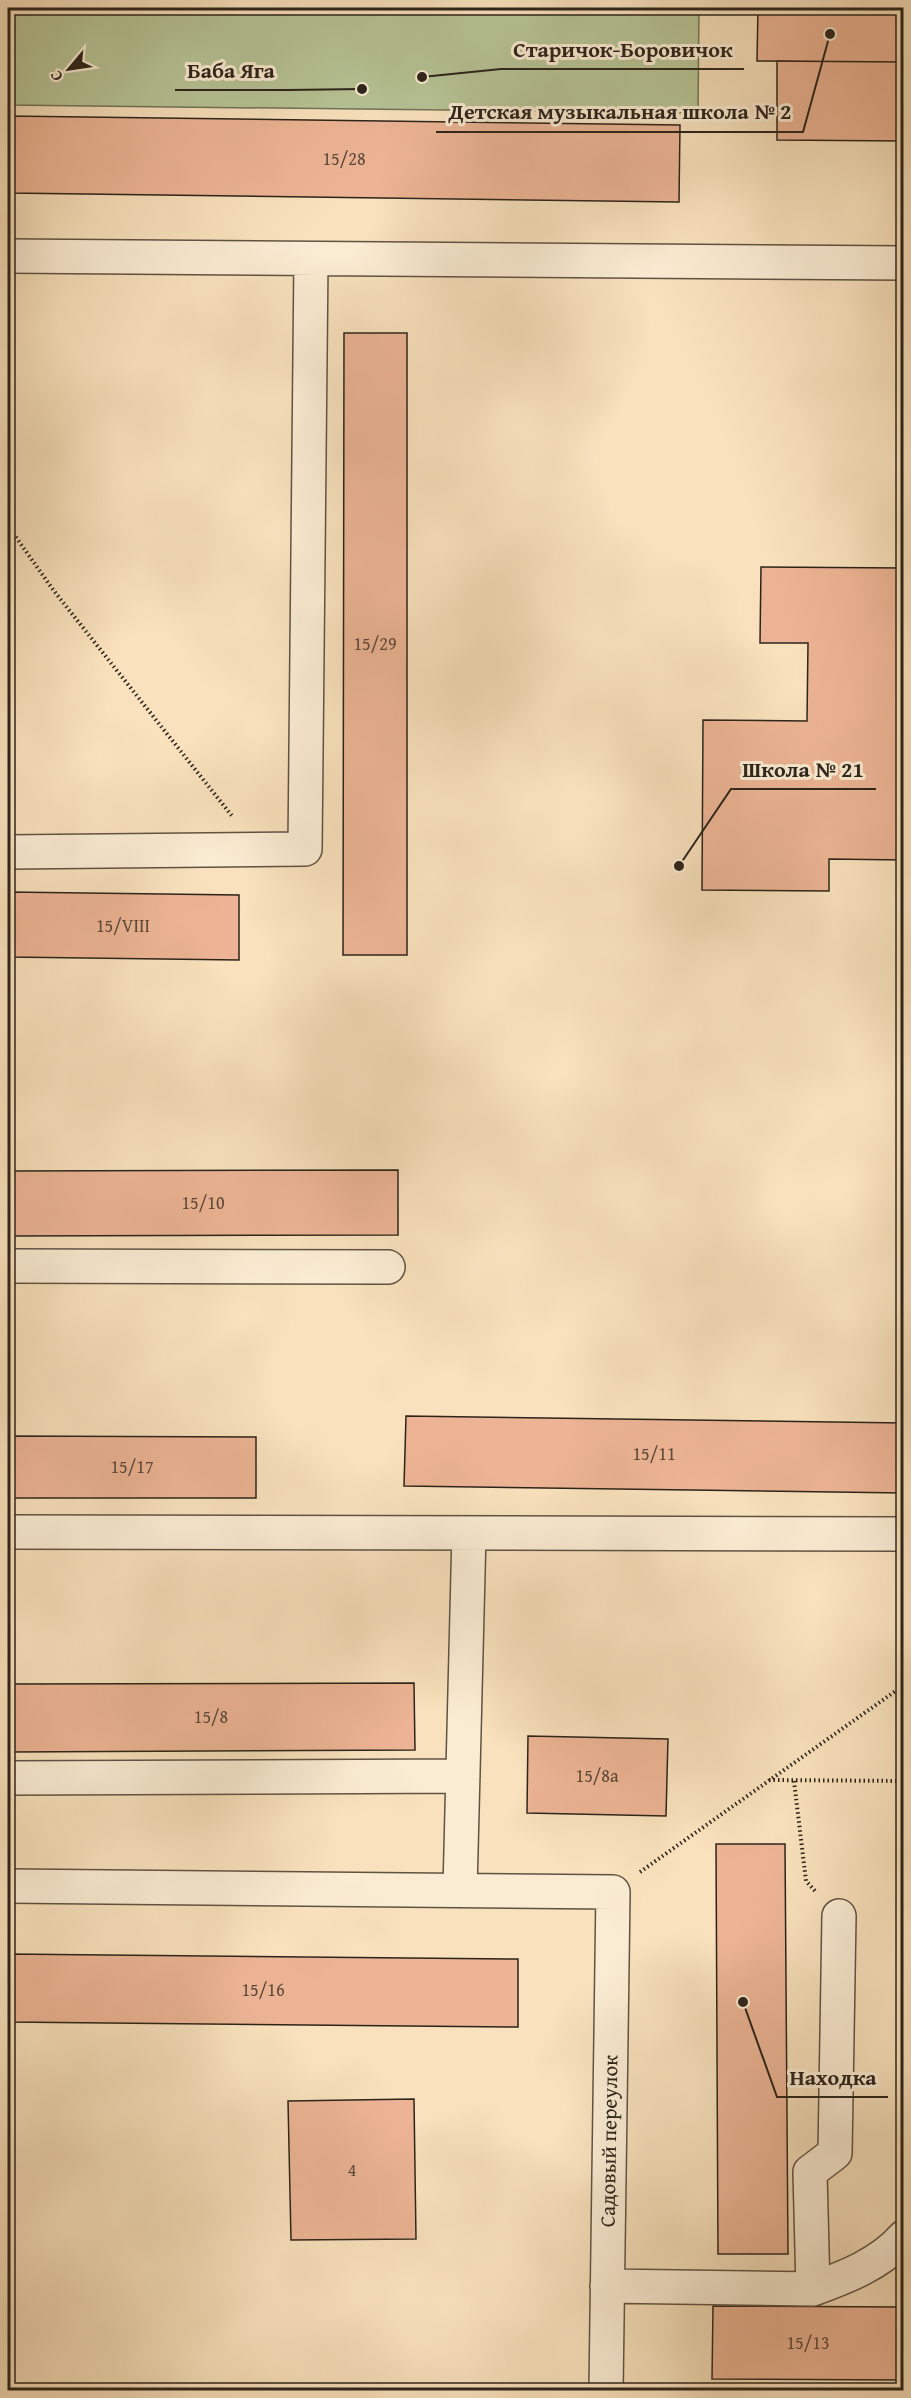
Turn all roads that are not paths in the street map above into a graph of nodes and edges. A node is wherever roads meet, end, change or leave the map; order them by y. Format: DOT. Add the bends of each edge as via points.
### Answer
graph roads {
  1 [pos="8,256"];
  2 [pos="311,259"];
  3 [pos="903,263"];
  4 [pos="8,852"];
  5 [pos="8,1266"];
  6 [pos="388,1267"];
  7 [pos="8,1532"];
  8 [pos="469,1533"];
  9 [pos="903,1534"];
  10 [pos="463,1776"];
  11 [pos="8,1778"];
  12 [pos="8,1886"];
  13 [pos="460,1890"];
  14 [pos="839,1916"];
  15 [pos="903,2237"];
  16 [pos="607,2286"];
  17 [pos="813,2289"];
  18 [pos="606,2391"];
  1 -- 2 [label="street"];
  2 -- 3 [label="street"];
  2 -- 4 [label="street" via="305,849"];
  5 -- 6 [label="street"];
  7 -- 8 [label="street"];
  8 -- 9 [label="street"];
  8 -- 10 [label="street"];
  10 -- 11 [label="street"];
  10 -- 13 [label="street"];
  12 -- 13 [label="street"];
  13 -- 16 [label="street, Садовый переулок" via="613,1892"];
  14 -- 17 [label="street" via="835,2153 810,2172"];
  15 -- 17 [label="street" via="891,2251 846,2277"];
  16 -- 17 [label="street"];
  16 -- 18 [label="street, Садовый переулок"];
}
